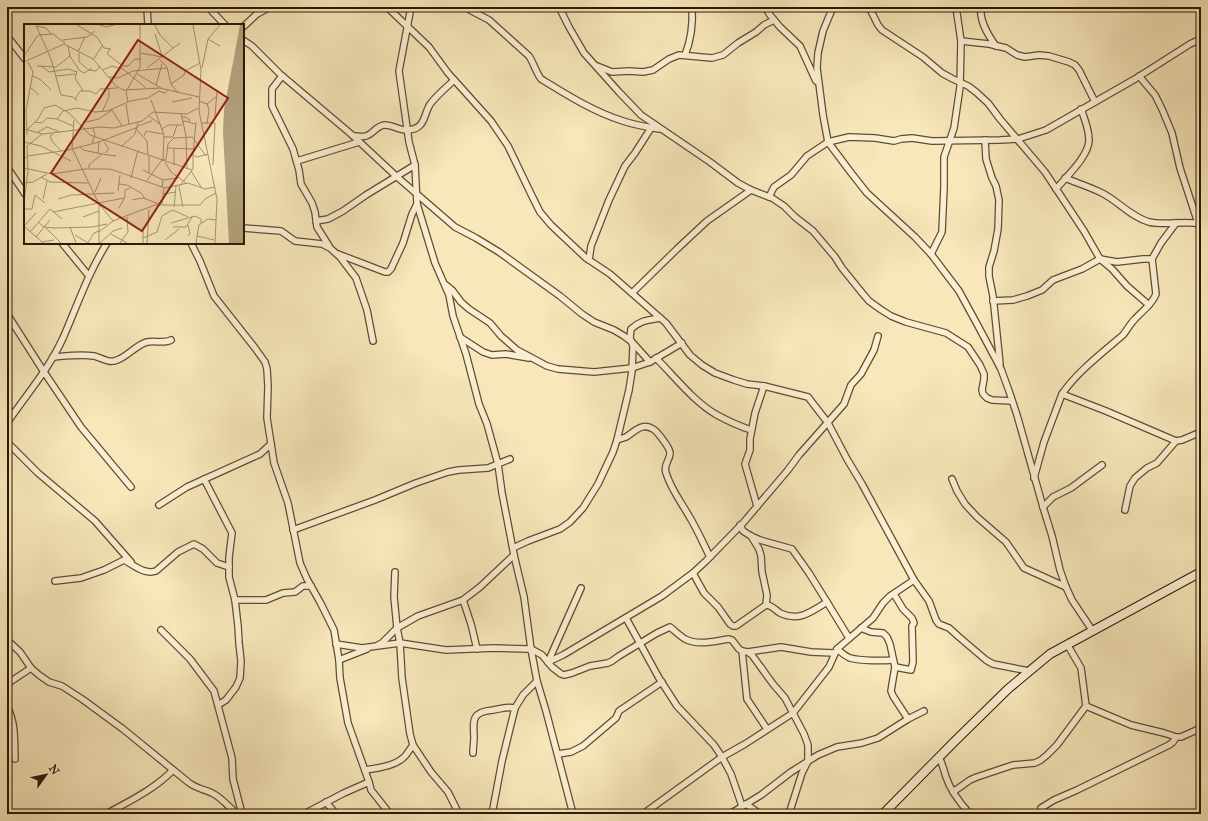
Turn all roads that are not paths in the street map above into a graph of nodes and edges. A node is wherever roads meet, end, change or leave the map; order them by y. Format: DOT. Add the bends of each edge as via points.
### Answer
graph roads {
  1 [pos="147,7"];
  2 [pos="208,7"];
  3 [pos="270,7"];
  4 [pos="387,7"];
  5 [pos="411,7"];
  6 [pos="559,7"];
  7 [pos="692,7"];
  8 [pos="765,7"];
  9 [pos="833,7"];
  10 [pos="869,7"];
  11 [pos="956,7"];
  12 [pos="981,7"];
  13 [pos="470,10"];
  14 [pos="774,20"];
  15 [pos="148,24"];
  16 [pos="224,24"];
  17 [pos="244,26"];
  18 [pos="408,28"];
  19 [pos="7,36"];
  20 [pos="1201,39"];
  21 [pos="244,41"];
  22 [pos="961,41"];
  23 [pos="997,46"];
  24 [pos="685,55"];
  25 [pos="24,57"];
  26 [pos="595,65"];
  27 [pos="282,76"];
  28 [pos="1139,76"];
  29 [pos="454,80"];
  30 [pos="960,83"];
  31 [pos="818,85"];
  32 [pos="1095,102"];
  33 [pos="1081,109"];
  34 [pos="650,128"];
  35 [pos="407,130"];
  36 [pos="662,130"];
  37 [pos="354,136"];
  38 [pos="1018,139"];
  39 [pos="950,140"];
  40 [pos="985,140"];
  41 [pos="359,142"];
  42 [pos="828,142"];
  43 [pos="297,162"];
  44 [pos="415,165"];
  45 [pos="7,167"];
  46 [pos="396,176"];
  47 [pos="1065,178"];
  48 [pos="1056,189"];
  49 [pos="751,190"];
  50 [pos="24,192"];
  51 [pos="416,193"];
  52 [pos="769,197"];
  53 [pos="417,204"];
  54 [pos="316,221"];
  55 [pos="1176,223"];
  56 [pos="1199,223"];
  57 [pos="244,228"];
  58 [pos="63,244"];
  59 [pos="106,244"];
  60 [pos="191,244"];
  61 [pos="330,248"];
  62 [pos="336,253"];
  63 [pos="931,254"];
  64 [pos="1100,259"];
  65 [pos="1152,259"];
  66 [pos="589,260"];
  67 [pos="88,276"];
  68 [pos="446,285"];
  69 [pos="632,293"];
  70 [pos="994,301"];
  71 [pos="1149,305"];
  72 [pos="7,314"];
  73 [pos="660,318"];
  74 [pos="878,336"];
  75 [pos="460,337"];
  76 [pos="171,340"];
  77 [pos="374,341"];
  78 [pos="632,342"];
  79 [pos="682,343"];
  80 [pos="53,357"];
  81 [pos="656,358"];
  82 [pos="533,359"];
  83 [pos="650,362"];
  84 [pos="632,368"];
  85 [pos="1001,369"];
  86 [pos="44,372"];
  87 [pos="764,386"];
  88 [pos="1062,394"];
  89 [pos="1012,401"];
  90 [pos="7,423"];
  91 [pos="828,423"];
  92 [pos="751,430"];
  93 [pos="1201,432"];
  94 [pos="617,440"];
  95 [pos="1176,441"];
  96 [pos="7,442"];
  97 [pos="271,444"];
  98 [pos="510,459"];
  99 [pos="498,464"];
  100 [pos="1102,465"];
  101 [pos="952,479"];
  102 [pos="1034,479"];
  103 [pos="204,480"];
  104 [pos="131,487"];
  105 [pos="158,504"];
  106 [pos="757,506"];
  107 [pos="1042,507"];
  108 [pos="1125,510"];
  109 [pos="740,525"];
  110 [pos="293,530"];
  111 [pos="751,536"];
  112 [pos="513,548"];
  113 [pos="514,555"];
  114 [pos="710,557"];
  115 [pos="229,567"];
  116 [pos="137,568"];
  117 [pos="395,572"];
  118 [pos="1201,572"];
  119 [pos="693,573"];
  120 [pos="55,580"];
  121 [pos="914,580"];
  122 [pos="310,586"];
  123 [pos="1066,587"];
  124 [pos="581,588"];
  125 [pos="894,594"];
  126 [pos="235,600"];
  127 [pos="463,600"];
  128 [pos="827,602"];
  129 [pos="766,605"];
  130 [pos="626,618"];
  131 [pos="398,628"];
  132 [pos="861,628"];
  133 [pos="161,630"];
  134 [pos="1092,630"];
  135 [pos="849,638"];
  136 [pos="7,640"];
  137 [pos="400,643"];
  138 [pos="336,644"];
  139 [pos="639,644"];
  140 [pos="1067,644"];
  141 [pos="374,647"];
  142 [pos="477,649"];
  143 [pos="531,649"];
  144 [pos="745,651"];
  145 [pos="836,651"];
  146 [pos="339,660"];
  147 [pos="893,660"];
  148 [pos="548,662"];
  149 [pos="895,667"];
  150 [pos="31,668"];
  151 [pos="1029,671"];
  152 [pos="537,681"];
  153 [pos="662,682"];
  154 [pos="7,684"];
  155 [pos="7,705"];
  156 [pos="218,705"];
  157 [pos="1086,706"];
  158 [pos="515,708"];
  159 [pos="792,712"];
  160 [pos="924,712"];
  161 [pos="908,718"];
  162 [pos="1201,728"];
  163 [pos="766,729"];
  164 [pos="1176,737"];
  165 [pos="413,745"];
  166 [pos="808,745"];
  167 [pos="472,753"];
  168 [pos="419,754"];
  169 [pos="558,754"];
  170 [pos="818,755"];
  171 [pos="405,756"];
  172 [pos="722,757"];
  173 [pos="939,757"];
  174 [pos="15,758"];
  175 [pos="808,761"];
  176 [pos="173,770"];
  177 [pos="365,770"];
  178 [pos="369,782"];
  179 [pos="953,792"];
  180 [pos="326,802"];
  181 [pos="744,805"];
  182 [pos="1041,808"];
  183 [pos="106,814"];
  184 [pos="237,814"];
  185 [pos="242,814"];
  186 [pos="304,814"];
  187 [pos="336,814"];
  188 [pos="390,814"];
  189 [pos="459,814"];
  190 [pos="492,814"];
  191 [pos="573,814"];
  192 [pos="642,814"];
  193 [pos="730,814"];
  194 [pos="760,814"];
  195 [pos="789,814"];
  196 [pos="883,814"];
  197 [pos="970,814"];
  1 -- 15 [label="street"];
  2 -- 16 [label="street"];
  3 -- 17 [label="street" via="257,14"];
  4 -- 18 [label="street"];
  5 -- 18 [label="street"];
  6 -- 26 [label="street" via="577,42"];
  7 -- 24 [label="street" via="692,30"];
  8 -- 14 [label="street"];
  9 -- 31 [label="street" via="823,31 818,53"];
  10 -- 30 [label="street" via="882,30"];
  11 -- 22 [label="street"];
  12 -- 23 [label="street" via="981,19"];
  13 -- 34 [label="street" via="489,20 529,56 541,79 580,103 623,121"];
  14 -- 24 [label="street" via="723,55 712,58"];
  14 -- 31 [label="street" via="800,46"];
  18 -- 29 [label="street" via="429,48"];
  18 -- 35 [label="street" via="399,71"];
  19 -- 25 [label="street"];
  20 -- 28 [label="street"];
  21 -- 27 [label="street"];
  22 -- 23 [label="street"];
  22 -- 30 [label="street"];
  23 -- 32 [label="street" via="1025,57 1049,56 1075,65"];
  24 -- 26 [label="street" via="674,56 653,70 644,72 612,72"];
  26 -- 36 [label="street" via="628,103"];
  27 -- 37 [label="street"];
  27 -- 43 [label="street" via="272,89 272,106"];
  28 -- 32 [label="street"];
  28 -- 56 [label="street" via="1155,95 1172,133 1180,168"];
  29 -- 35 [label="street" via="428,107 424,121"];
  29 -- 66 [label="street" via="492,122 508,146 540,212"];
  30 -- 38 [label="street" via="984,99"];
  30 -- 39 [label="street"];
  31 -- 42 [label="street"];
  32 -- 33 [label="street"];
  33 -- 38 [label="street" via="1046,130"];
  33 -- 47 [label="street" via="1088,128 1088,148"];
  34 -- 36 [label="street"];
  34 -- 66 [label="street" via="625,166 614,189 591,246"];
  35 -- 37 [label="street" via="384,125 366,136"];
  35 -- 44 [label="street"];
  36 -- 49 [label="street"];
  37 -- 41 [label="street"];
  38 -- 40 [label="street"];
  38 -- 48 [label="street"];
  39 -- 40 [label="street"];
  39 -- 42 [label="street" via="912,138 894,141 849,137"];
  39 -- 63 [label="street" via="944,157 942,232"];
  40 -- 70 [label="street" via="987,164 999,200 996,244 989,267"];
  41 -- 43 [label="street"];
  41 -- 46 [label="street"];
  42 -- 52 [label="street" via="807,156 791,175 774,187"];
  42 -- 63 [label="street" via="867,193"];
  43 -- 54 [label="street" via="300,184 312,203"];
  44 -- 46 [label="street"];
  44 -- 51 [label="street"];
  45 -- 50 [label="street"];
  46 -- 51 [label="street"];
  46 -- 54 [label="street" via="344,211 328,219"];
  47 -- 48 [label="street"];
  47 -- 55 [label="street" via="1102,193 1148,222"];
  48 -- 64 [label="street"];
  49 -- 52 [label="street"];
  49 -- 69 [label="street" via="707,221"];
  51 -- 53 [label="street"];
  51 -- 78 [label="street" via="455,227 499,252 594,322 614,330"];
  52 -- 89 [label="street" via="784,206 813,231 869,301 891,316 946,333 968,347 984,374 982,390 987,398"];
  53 -- 62 [label="street" via="403,244 388,272"];
  53 -- 68 [label="street" via="435,263"];
  54 -- 61 [label="street"];
  55 -- 56 [label="street"];
  55 -- 65 [label="street"];
  57 -- 61 [label="street" via="277,231 295,240 322,244"];
  58 -- 67 [label="street"];
  59 -- 67 [label="street"];
  60 -- 97 [label="street" via="214,296 265,362 268,376 267,418"];
  61 -- 62 [label="street"];
  62 -- 77 [label="street" via="356,278"];
  63 -- 85 [label="street" via="958,291"];
  64 -- 65 [label="street" via="1117,262"];
  64 -- 70 [label="street" via="1053,280 1042,290 1027,296"];
  64 -- 71 [label="street"];
  65 -- 71 [label="street" via="1156,294"];
  66 -- 69 [label="street"];
  67 -- 80 [label="street"];
  68 -- 75 [label="street"];
  68 -- 82 [label="street" via="469,309 490,323 508,343"];
  69 -- 73 [label="street"];
  70 -- 85 [label="street"];
  71 -- 88 [label="street" via="1126,332 1066,387"];
  72 -- 86 [label="street"];
  73 -- 78 [label="street" via="644,320 631,329"];
  73 -- 79 [label="street"];
  74 -- 91 [label="street" via="874,350 861,374 851,385 844,404"];
  75 -- 82 [label="street" via="492,355 506,354"];
  75 -- 99 [label="street"];
  76 -- 80 [label="street" via="144,343 113,362 87,355"];
  78 -- 83 [label="street"];
  78 -- 84 [label="street"];
  79 -- 81 [label="street"];
  79 -- 87 [label="street" via="690,355 715,373 747,384"];
  80 -- 86 [label="street"];
  81 -- 83 [label="street"];
  81 -- 92 [label="street" via="708,409 734,424"];
  82 -- 84 [label="street" via="558,369 594,372"];
  83 -- 84 [label="street"];
  84 -- 94 [label="street"];
  85 -- 89 [label="street"];
  86 -- 90 [label="street"];
  86 -- 104 [label="street" via="81,427"];
  87 -- 91 [label="street" via="808,397"];
  87 -- 92 [label="street"];
  88 -- 95 [label="street"];
  88 -- 102 [label="street" via="1044,442"];
  89 -- 102 [label="street"];
  91 -- 106 [label="street"];
  91 -- 121 [label="street"];
  92 -- 106 [label="street" via="750,450 745,464"];
  93 -- 95 [label="street"];
  94 -- 112 [label="street" via="598,484 576,517 560,529"];
  94 -- 114 [label="street" via="645,426 657,432 669,449 665,465 673,490"];
  95 -- 108 [label="street" via="1157,463 1135,478 1130,486"];
  96 -- 116 [label="street" via="38,473 95,521"];
  97 -- 103 [label="street" via="260,454"];
  97 -- 110 [label="street" via="274,463 288,502"];
  98 -- 99 [label="street"];
  99 -- 110 [label="street" via="488,468 448,472"];
  99 -- 112 [label="street"];
  100 -- 107 [label="street"];
  101 -- 123 [label="street" via="964,504 1006,542 1024,568"];
  102 -- 107 [label="street"];
  103 -- 105 [label="street"];
  103 -- 115 [label="street" via="232,532"];
  106 -- 109 [label="street"];
  107 -- 123 [label="street"];
  109 -- 111 [label="street" via="743,531"];
  109 -- 114 [label="street"];
  110 -- 122 [label="street" via="300,563"];
  111 -- 128 [label="street" via="792,549"];
  111 -- 129 [label="street" via="761,556"];
  112 -- 113 [label="street"];
  113 -- 127 [label="street"];
  113 -- 143 [label="street" via="524,597"];
  114 -- 119 [label="street"];
  115 -- 116 [label="street" via="217,563 194,544 178,552 156,571 146,572"];
  115 -- 126 [label="street"];
  116 -- 120 [label="street" via="124,560 81,578"];
  117 -- 131 [label="street"];
  118 -- 134 [label="street"];
  119 -- 129 [label="street" via="704,593 733,626"];
  119 -- 130 [label="street" via="666,594"];
  121 -- 125 [label="street"];
  121 -- 151 [label="street" via="929,601 932,613 939,624 949,628 993,664"];
  122 -- 126 [label="street" via="303,586 295,592 283,592 266,600"];
  122 -- 138 [label="street" via="334,630"];
  123 -- 134 [label="street"];
  124 -- 148 [label="street"];
  125 -- 132 [label="street"];
  125 -- 149 [label="street" via="914,623 912,668 911,670"];
  126 -- 156 [label="street" via="241,661 240,678 233,692"];
  127 -- 131 [label="street" via="418,616"];
  127 -- 142 [label="street"];
  128 -- 129 [label="street" via="804,616 796,617"];
  128 -- 135 [label="street"];
  130 -- 139 [label="street"];
  130 -- 148 [label="street"];
  131 -- 137 [label="street"];
  131 -- 141 [label="street"];
  132 -- 135 [label="street"];
  132 -- 147 [label="street" via="887,636"];
  133 -- 156 [label="street" via="190,659 214,691"];
  134 -- 140 [label="street"];
  135 -- 145 [label="street"];
  136 -- 150 [label="street" via="20,652"];
  137 -- 141 [label="street"];
  137 -- 142 [label="street" via="446,650"];
  137 -- 165 [label="street" via="402,678"];
  138 -- 141 [label="street"];
  138 -- 146 [label="street"];
  139 -- 144 [label="street" via="670,627 686,640 708,643 729,639"];
  139 -- 148 [label="street" via="608,663 564,675"];
  139 -- 153 [label="street"];
  140 -- 151 [label="street"];
  140 -- 157 [label="street" via="1081,668"];
  141 -- 146 [label="street"];
  142 -- 143 [label="street"];
  143 -- 148 [label="street"];
  143 -- 152 [label="street"];
  144 -- 145 [label="street" via="781,647 811,652"];
  144 -- 159 [label="street" via="757,660 785,698"];
  144 -- 163 [label="street" via="747,699"];
  145 -- 147 [label="street" via="851,658"];
  145 -- 159 [label="street" via="829,667"];
  146 -- 177 [label="street" via="348,723"];
  147 -- 149 [label="street"];
  149 -- 161 [label="street" via="891,691"];
  150 -- 154 [label="street"];
  150 -- 176 [label="street" via="49,682 62,686 82,698"];
  151 -- 173 [label="street"];
  152 -- 158 [label="street" via="523,695"];
  152 -- 169 [label="street"];
  153 -- 169 [label="street" via="619,711 616,718 583,746 571,752"];
  153 -- 172 [label="street" via="677,706"];
  155 -- 174 [label="street" via="14,729"];
  156 -- 185 [label="street" via="232,758 233,779"];
  157 -- 164 [label="street" via="1131,725"];
  157 -- 179 [label="street" via="1057,745 1041,760 1013,765 977,777"];
  158 -- 167 [label="street" via="507,706 478,714 474,719"];
  158 -- 190 [label="street"];
  159 -- 163 [label="street"];
  159 -- 166 [label="street"];
  160 -- 161 [label="street"];
  161 -- 170 [label="street" via="878,738 837,747"];
  162 -- 164 [label="street"];
  163 -- 172 [label="street"];
  164 -- 182 [label="street" via="1169,745"];
  165 -- 168 [label="street"];
  165 -- 171 [label="street"];
  166 -- 170 [label="street"];
  166 -- 175 [label="street"];
  168 -- 171 [label="street"];
  168 -- 189 [label="street" via="448,792"];
  169 -- 191 [label="street"];
  170 -- 175 [label="street"];
  171 -- 177 [label="street" via="386,766"];
  172 -- 181 [label="street"];
  172 -- 192 [label="street"];
  173 -- 179 [label="street"];
  173 -- 196 [label="street"];
  175 -- 181 [label="street"];
  175 -- 195 [label="street"];
  176 -- 183 [label="street" via="153,787"];
  176 -- 184 [label="street" via="192,786 220,798"];
  177 -- 178 [label="street"];
  178 -- 180 [label="street"];
  178 -- 188 [label="street"];
  179 -- 197 [label="street"];
  180 -- 186 [label="street"];
  180 -- 187 [label="street"];
  181 -- 193 [label="street"];
  181 -- 194 [label="street"];
}
